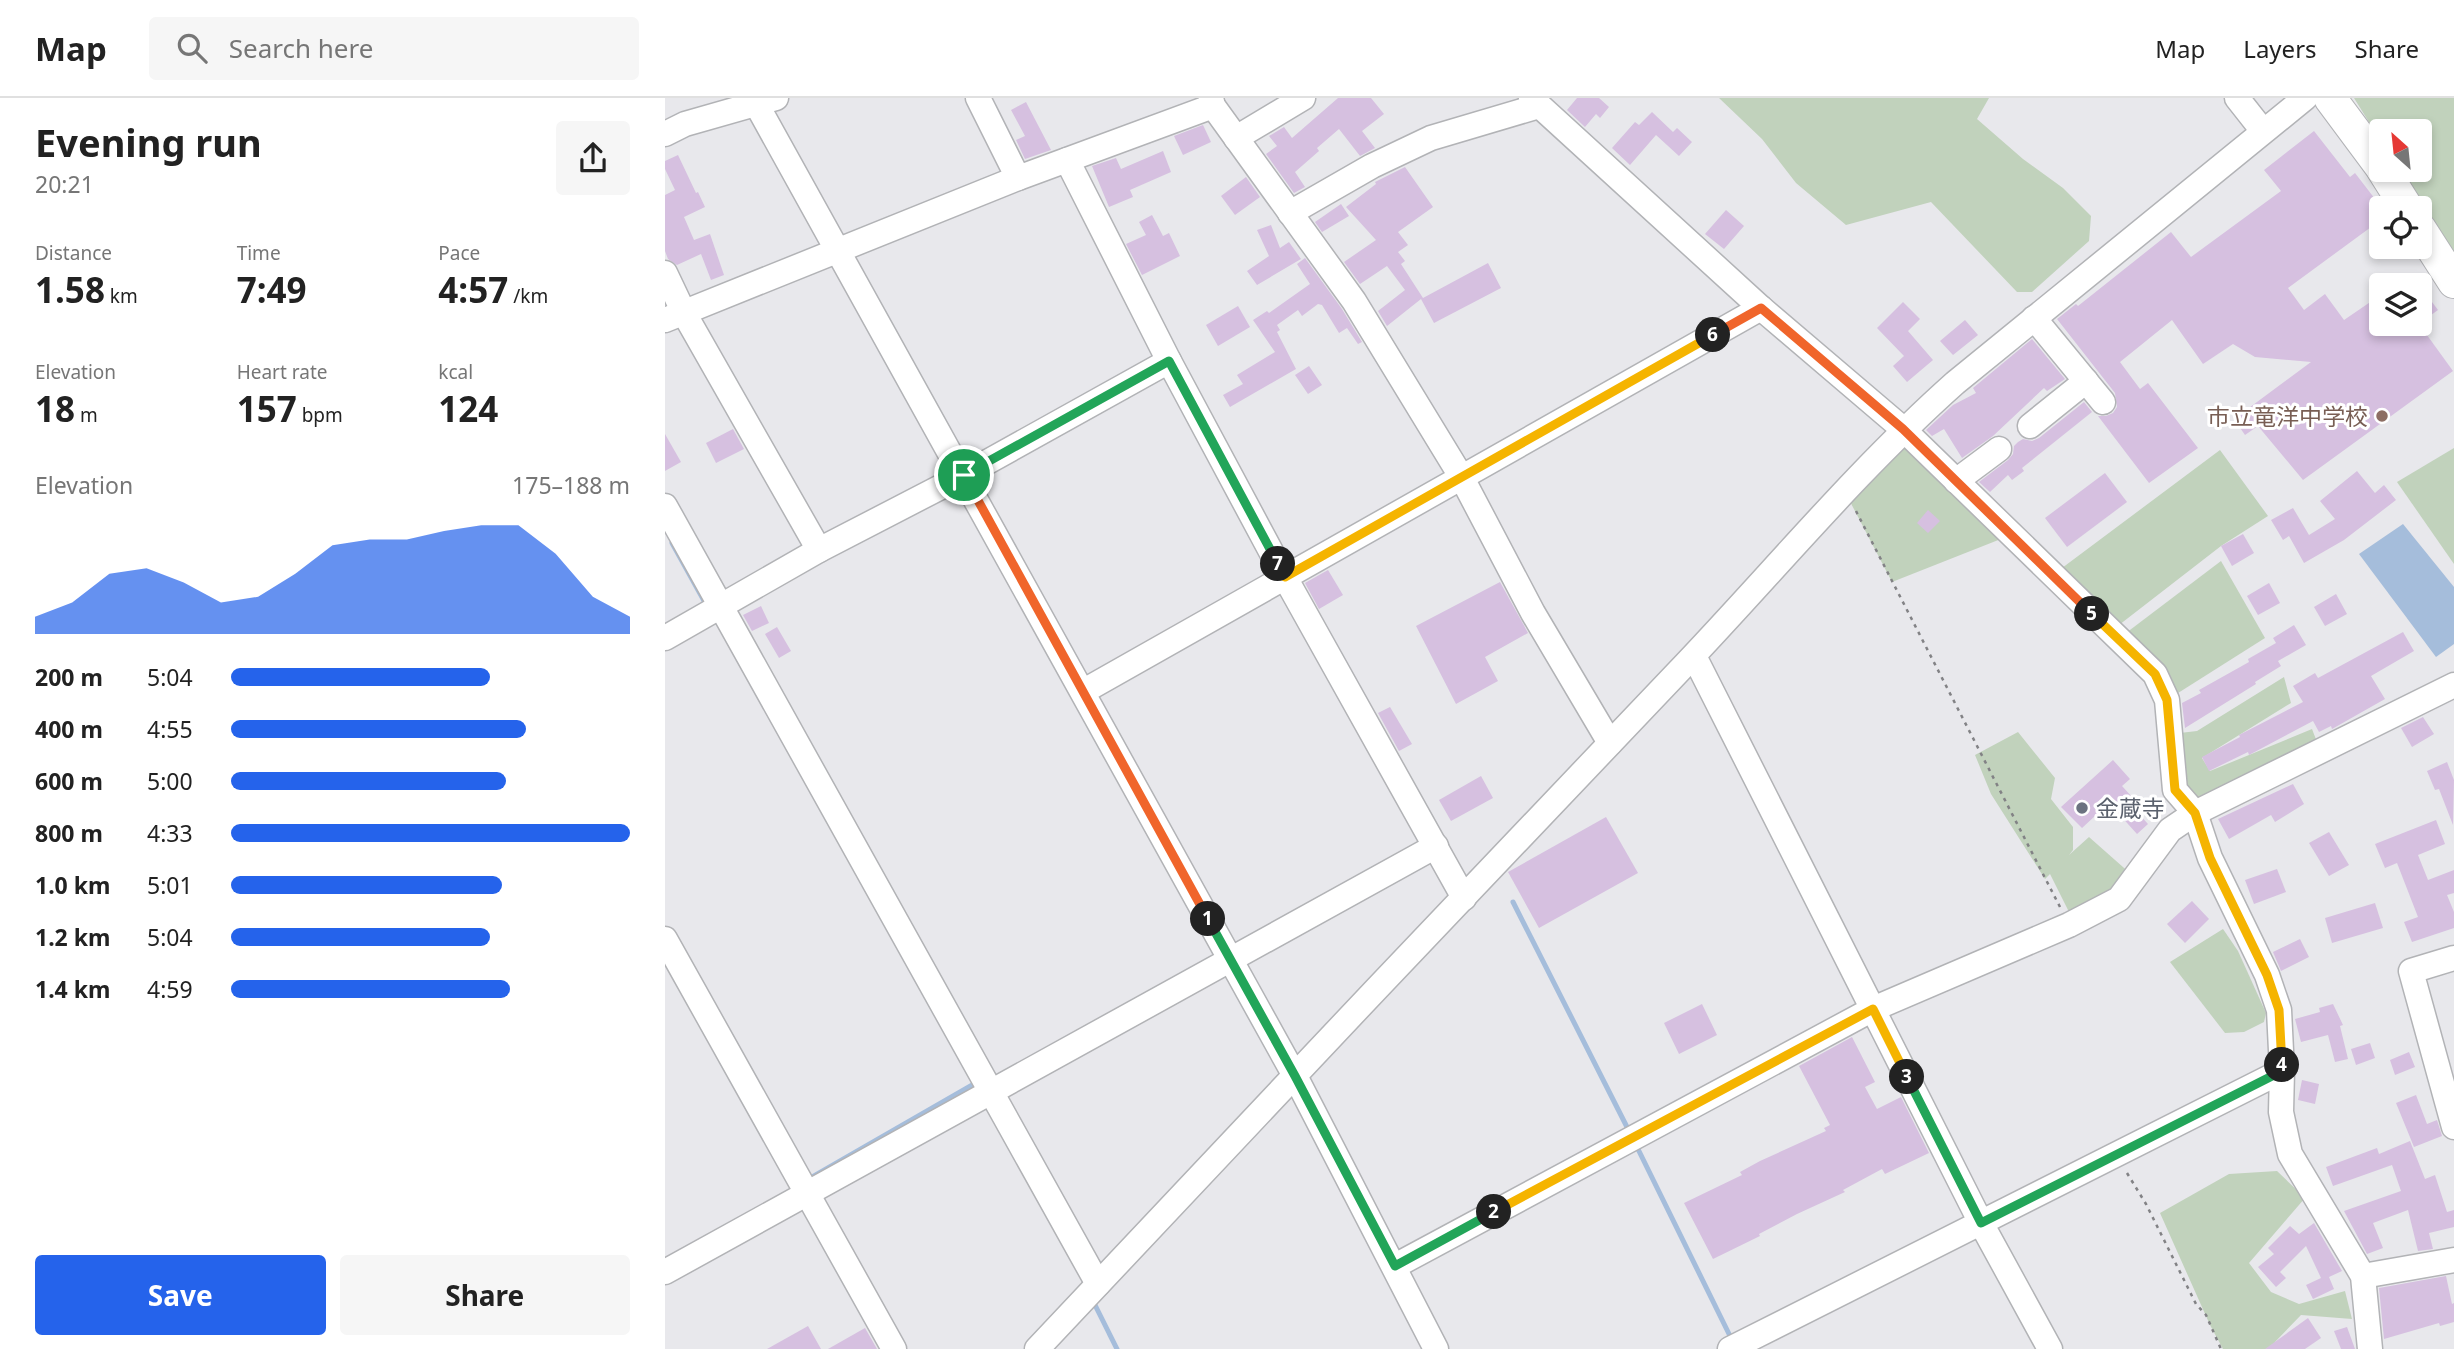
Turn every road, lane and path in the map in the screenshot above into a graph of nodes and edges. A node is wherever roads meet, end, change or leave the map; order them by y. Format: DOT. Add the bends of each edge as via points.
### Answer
graph roads {
  1 [pos="978,98"];
  2 [pos="1303,98"];
  3 [pos="2237,98"];
  4 [pos="2305,98"];
  5 [pos="2330,98"];
  6 [pos="762,100"];
  7 [pos="1212,102"];
  8 [pos="1535,102"];
  9 [pos="2263,131"];
  10 [pos="665,134"];
  11 [pos="1236,138"];
  12 [pos="2369,151"];
  13 [pos="1067,160"];
  14 [pos="1018,178"];
  15 [pos="1290,213"];
  16 [pos="2432,248"];
  17 [pos="836,250"];
  18 [pos="665,273"];
  19 [pos="2454,282"];
  20 [pos="1761,308"];
  21 [pos="675,317"];
  22 [pos="2034,318"];
  23 [pos="1169,361"];
  24 [pos="2086,381"];
  25 [pos="2103,402"];
  26 [pos="2030,426"];
  27 [pos="1903,429"];
  28 [pos="1999,449"];
  29 [pos="964,475"];
  30 [pos="1462,478"];
  31 [pos="1956,481"];
  32 [pos="1844,489"];
  33 [pos="665,506"];
  34 [pos="819,551"];
  35 [pos="1285,577"];
  36 [pos="721,607"];
  37 [pos="665,638"];
  38 [pos="1694,656"];
  39 [pos="2454,685"];
  40 [pos="1084,691"];
  41 [pos="1610,743"];
  42 [pos="2195,813"];
  43 [pos="1436,846"];
  44 [pos="1464,898"];
  45 [pos="2069,925"];
  46 [pos="665,939"];
  47 [pos="2454,958"];
  48 [pos="1231,961"];
  49 [pos="1873,1009"];
  50 [pos="2282,1071"];
  51 [pos="1295,1076"];
  52 [pos="992,1091"];
  53 [pos="2454,1127"];
  54 [pos="2116,1155"];
  55 [pos="806,1193"];
  56 [pos="1981,1223"];
  57 [pos="2454,1260"];
  58 [pos="1395,1266"];
  59 [pos="665,1272"];
  60 [pos="2363,1276"];
  61 [pos="1098,1284"];
  62 [pos="894,1349"];
  63 [pos="1037,1349"];
  64 [pos="1436,1349"];
  65 [pos="1730,1349"];
  66 [pos="2050,1349"];
  67 [pos="2221,1349"];
  68 [pos="2370,1349"];
  1 -- 14 [label="street"];
  2 -- 11 [label="street"];
  3 -- 9 [label="street"];
  4 -- 9 [label="street"];
  5 -- 12 [label="main road"];
  6 -- 10 [label="street"];
  6 -- 17 [label="street"];
  7 -- 11 [label="street"];
  7 -- 13 [label="street"];
  8 -- 15 [label="street" via="1431,138"];
  8 -- 20 [label="street"];
  9 -- 22 [label="street"];
  11 -- 15 [label="street"];
  13 -- 14 [label="street"];
  13 -- 23 [label="street"];
  14 -- 17 [label="street"];
  15 -- 30 [label="street" via="1354,301"];
  16 -- 19 [label="main road"];
  17 -- 21 [label="street"];
  17 -- 29 [label="street"];
  18 -- 21 [label="street"];
  20 -- 27 [label="street"];
  20 -- 30 [label="street"];
  21 -- 34 [label="street"];
  22 -- 24 [label="street"];
  22 -- 27 [label="street"];
  23 -- 29 [label="street"];
  23 -- 35 [label="street"];
  24 -- 25 [label="street"];
  24 -- 26 [label="street"];
  27 -- 31 [label="street"];
  27 -- 32 [label="street"];
  28 -- 31 [label="street"];
  29 -- 34 [label="street"];
  29 -- 40 [label="street"];
  30 -- 35 [label="street"];
  30 -- 41 [label="street" via="1533,613"];
  31 -- 42 [label="street" via="2155,674 2167,700 2175,790"];
  32 -- 38 [label="street"];
  32 -- 45 [label="path"];
  33 -- 36 [label="street"];
  34 -- 36 [label="street"];
  35 -- 40 [label="street"];
  35 -- 43 [label="street"];
  36 -- 37 [label="street"];
  36 -- 52 [label="street"];
  38 -- 41 [label="street"];
  38 -- 49 [label="street"];
  39 -- 42 [label="street"];
  40 -- 48 [label="street"];
  41 -- 44 [label="street"];
  42 -- 45 [label="street" via="2170,830 2119,899"];
  42 -- 50 [label="street" via="2210,858 2267,975 2279,1010"];
  43 -- 44 [label="street"];
  43 -- 48 [label="street"];
  44 -- 51 [label="street"];
  45 -- 49 [label="street"];
  46 -- 55 [label="street"];
  47 -- 53 [label="street" via="2411,971"];
  48 -- 51 [label="street"];
  48 -- 52 [label="street"];
  49 -- 56 [label="street"];
  49 -- 58 [label="street"];
  50 -- 54 [label="street"];
  50 -- 60 [label="street" via="2281,1112 2290,1154"];
  51 -- 58 [label="street"];
  51 -- 61 [label="street"];
  52 -- 55 [label="street"];
  52 -- 61 [label="street"];
  54 -- 56 [label="street"];
  54 -- 67 [label="path" via="2146,1203"];
  55 -- 59 [label="street"];
  55 -- 62 [label="street"];
  56 -- 65 [label="street"];
  56 -- 66 [label="street"];
  57 -- 60 [label="street"];
  58 -- 64 [label="street"];
  60 -- 68 [label="street"];
  61 -- 63 [label="street"];
}
